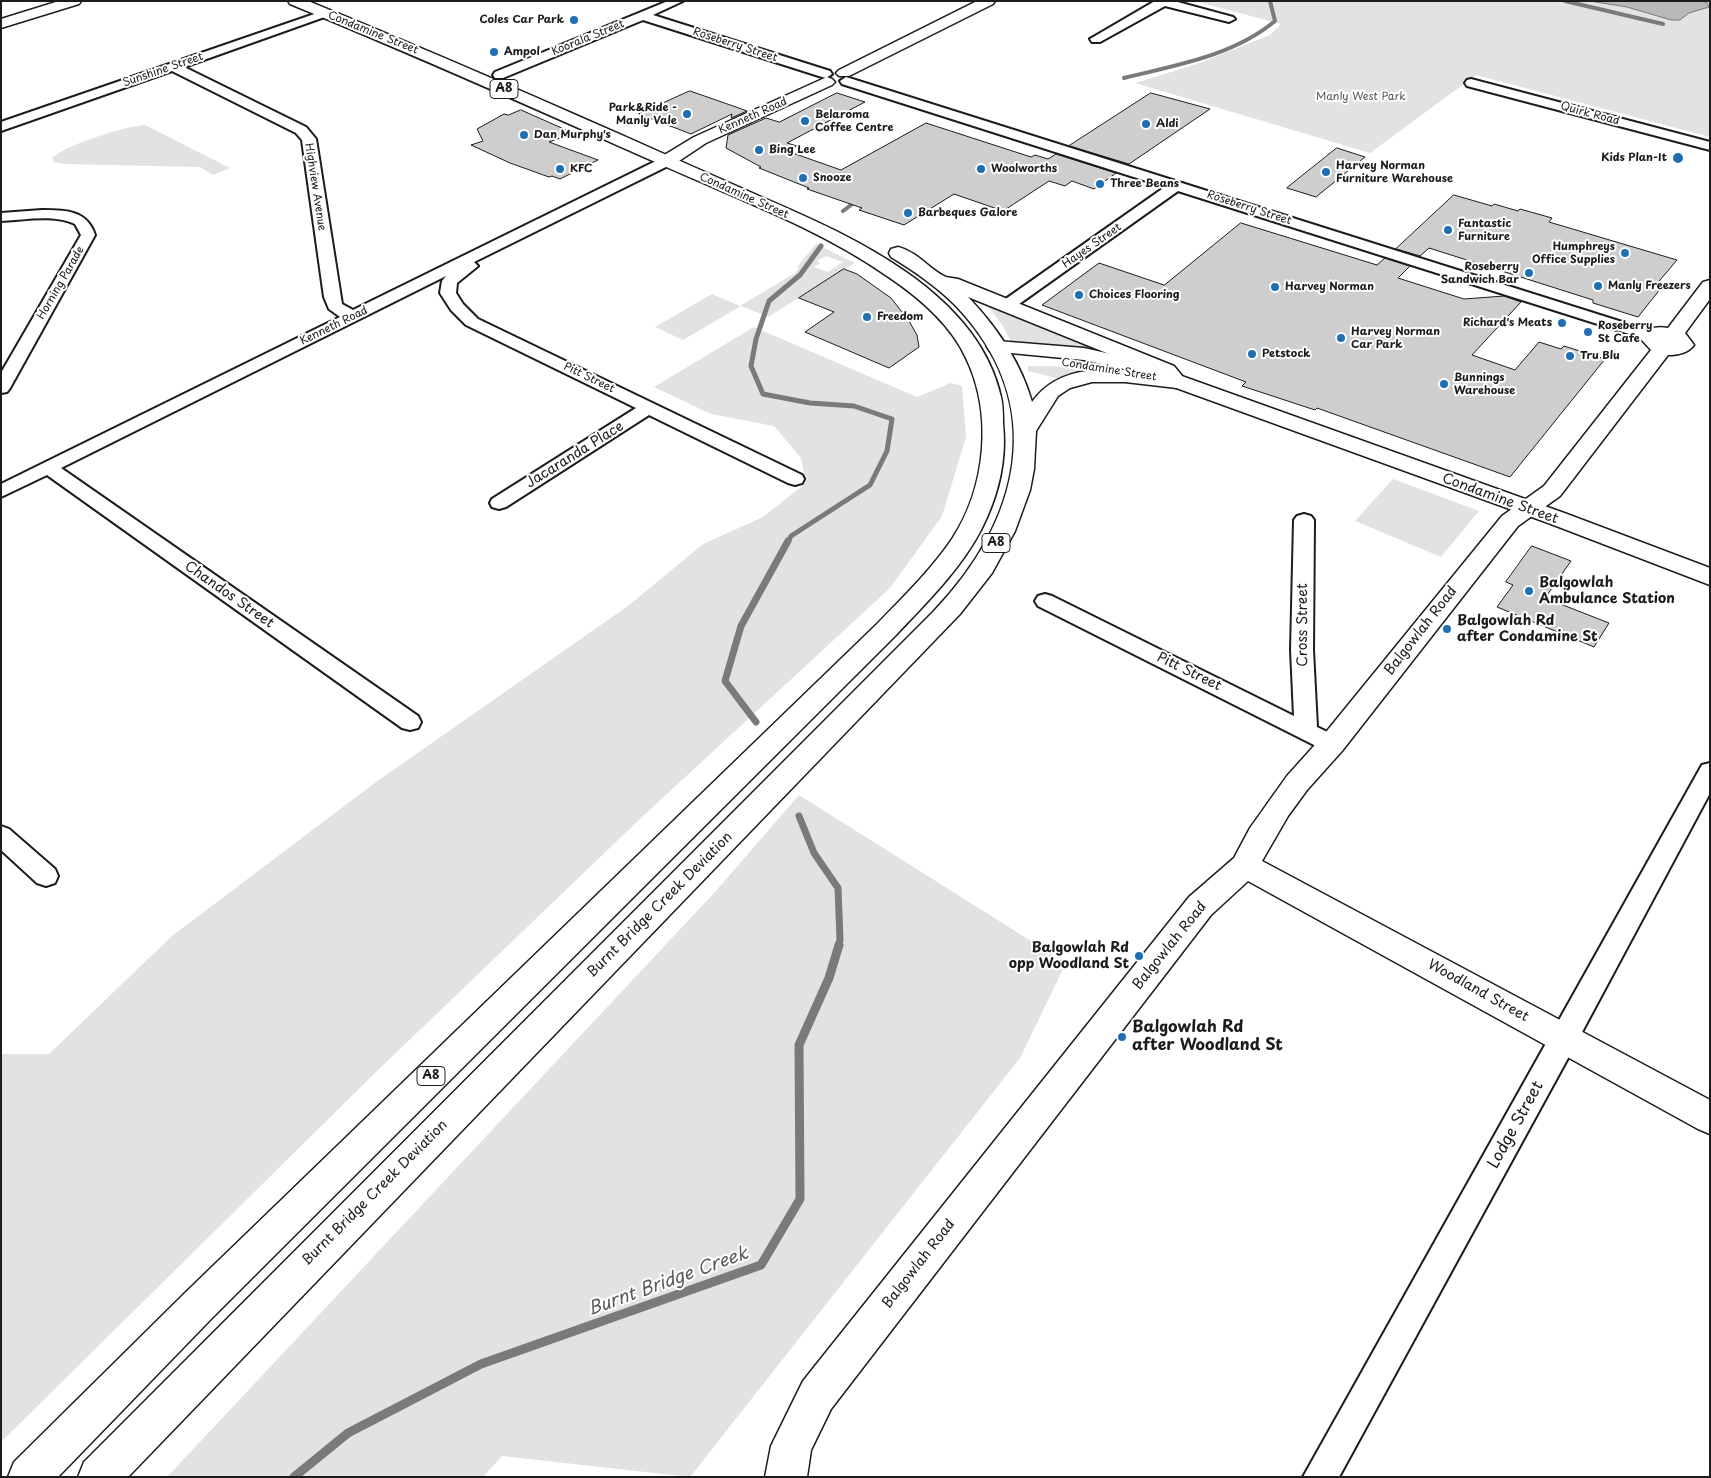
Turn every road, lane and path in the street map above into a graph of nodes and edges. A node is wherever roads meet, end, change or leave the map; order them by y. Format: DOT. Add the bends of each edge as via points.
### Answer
graph roads {
  1 [pos="74,1"];
  2 [pos="296,1"];
  3 [pos="678,1"];
  4 [pos="988,1"];
  5 [pos="1162,2"];
  6 [pos="323,7"];
  7 [pos="643,16"];
  8 [pos="1229,19"];
  9 [pos="1,24"];
  10 [pos="1096,39"];
  11 [pos="174,67"];
  12 [pos="499,74"];
  13 [pos="845,77"];
  14 [pos="826,78"];
  15 [pos="1471,83"];
  16 [pos="1,127"];
  17 [pos="1710,146"];
  18 [pos="673,157"];
  19 [pos="1178,185"];
  20 [pos="1,217"];
  21 [pos="837,230"];
  22 [pos="488,250"];
  23 [pos="931,274"];
  24 [pos="1710,286"];
  25 [pos="1006,306"];
  26 [pos="352,317"];
  27 [pos="1662,339"];
  28 [pos="999,353"];
  29 [pos="976,354"];
  30 [pos="1177,382"];
  31 [pos="1,388"];
  32 [pos="650,407"];
  33 [pos="1025,431"];
  34 [pos="49,468"];
  35 [pos="795,478"];
  36 [pos="1,491"];
  37 [pos="499,503"];
  38 [pos="1529,508"];
  39 [pos="1304,520"];
  40 [pos="1710,577"];
  41 [pos="1045,601"];
  42 [pos="410,722"];
  43 [pos="1319,737"];
  44 [pos="1710,771"];
  45 [pos="1,835"];
  46 [pos="1245,866"];
  47 [pos="46,876"];
  48 [pos="1564,1039"];
  49 [pos="1710,1118"];
  50 [pos="29,1477"];
  51 [pos="99,1477"];
  52 [pos="786,1477"];
  53 [pos="1320,1477"];
  1 -- 9 [label="main road"];
  2 -- 6 [label="main road, Condamine Street / A8"];
  3 -- 7 [label="street, Koorala Street"];
  4 -- 13 [label="main road"];
  5 -- 8 [label="street"];
  5 -- 10 [label="street"];
  6 -- 11 [label="street, Sunshine Street"];
  6 -- 12 [label="main road, Condamine Street / A8"];
  6 -- 18 [label="main road, Condamine Street / A8" via="470,74"];
  7 -- 12 [label="street, Koorala Street"];
  7 -- 14 [label="street, Roseberry Street"];
  11 -- 16 [label="street, Sunshine Street"];
  11 -- 26 [label="street, Highview Avenue" via="301,130 309,139 332,297 335,306"];
  12 -- 18 [label="main road, Condamine Street / A8"];
  13 -- 14 [label="main road" via="838,83"];
  13 -- 19 [label="street, Roseberry Street"];
  14 -- 18 [label="main road, Kenneth Road" via="700,140"];
  15 -- 17 [label="street, Quirk Road"];
  18 -- 21 [label="main road, Condamine Street / A8"];
  18 -- 22 [label="street, Kenneth Road"];
  19 -- 25 [label="street, Hayes Street"];
  19 -- 27 [label="street, Roseberry Street"];
  20 -- 31 [label="street, Horning Parade" via="69,217 86,227 88,235"];
  21 -- 23 [label="main road, Condamine Street / A8" via="877,241"];
  21 -- 29 [label="main road, Condamine Street / A8" via="912,283 946,316"];
  22 -- 26 [label="street, Kenneth Road"];
  22 -- 32 [label="street, Pitt Street" via="450,281 448,294 472,322"];
  23 -- 25 [label="main road"];
  23 -- 28 [label="main road, Burnt Bridge Creek Deviation / A8" via="981,323"];
  24 -- 27 [label="main road, Balgowlah Road"];
  25 -- 30 [label="main road" via="1167,370"];
  26 -- 34 [label="street, Kenneth Road"];
  27 -- 38 [label="main road, Balgowlah Road" via="1552,492"];
  28 -- 29 [label="main road, Condamine Street"];
  28 -- 30 [label="main road, Condamine Street" via="1129,371"];
  28 -- 33 [label="main road, Burnt Bridge Creek Deviation / A8" via="1012,375 1022,405"];
  29 -- 50 [label="main road, A8" via="993,403 993,456 987,484 965,536 943,568 886,630 213,1291"];
  30 -- 33 [label="main road" via="1120,375 1072,381 1052,391"];
  30 -- 38 [label="main road, Condamine Street"];
  32 -- 35 [label="street, Pitt Street"];
  32 -- 37 [label="street, Jacaranda Place"];
  33 -- 51 [label="main road, Burnt Bridge Creek Deviation / A8" via="1023,468 1006,524 982,568 952,607"];
  34 -- 36 [label="street, Kenneth Road"];
  34 -- 42 [label="street, Chandos Street"];
  38 -- 40 [label="main road, Condamine Street"];
  38 -- 43 [label="main road, Balgowlah Road" via="1510,521"];
  39 -- 43 [label="street, Cross Street" via="1302,650"];
  41 -- 43 [label="street, Pitt Street"];
  43 -- 46 [label="main road, Balgowlah Road"];
  44 -- 48 [label="street, Lodge Street"];
  45 -- 47 [label="street"];
  46 -- 48 [label="main road, Woodland Street"];
  46 -- 52 [label="main road, Balgowlah Road" via="1200,906 817,1395 791,1446"];
  48 -- 49 [label="main road, Woodland Street"];
  48 -- 53 [label="street, Lodge Street"];
}
